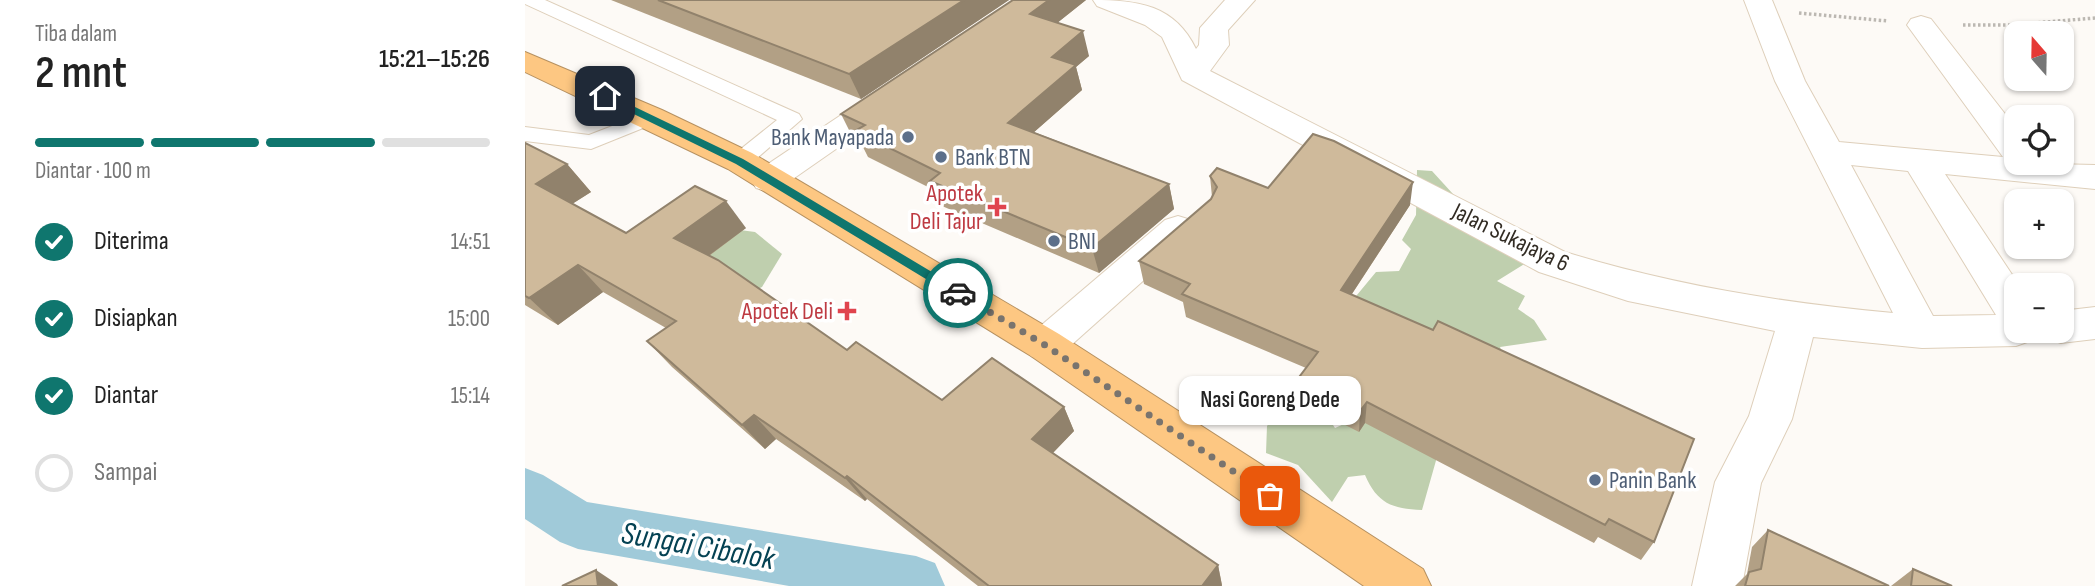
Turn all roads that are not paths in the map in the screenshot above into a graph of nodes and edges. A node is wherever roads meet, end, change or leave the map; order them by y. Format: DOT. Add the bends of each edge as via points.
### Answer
graph roads {
  1 [pos="531,0"];
  2 [pos="1107,0"];
  3 [pos="1241,0"];
  4 [pos="1758,0"];
  5 [pos="1921,24"];
  6 [pos="528,66"];
  7 [pos="1193,74"];
  8 [pos="918,78"];
  9 [pos="651,117"];
  10 [pos="525,134"];
  11 [pos="2004,134"];
  12 [pos="1828,152"];
  13 [pos="2004,161"];
  14 [pos="1923,167"];
  15 [pos="754,171"];
  16 [pos="2074,172"];
  17 [pos="2095,177"];
  18 [pos="1199,211"];
  19 [pos="2004,294"];
  20 [pos="1798,320"];
  21 [pos="2095,323"];
  22 [pos="2074,325"];
  23 [pos="2004,330"];
  24 [pos="1922,332"];
  25 [pos="1045,345"];
  26 [pos="1406,586"];
  27 [pos="1717,586"];
  1 -- 15 [label="lane" via="792,119"];
  2 -- 7 [label="street" via="1155,19 1174,33"];
  3 -- 7 [label="street" via="1214,28 1214,45"];
  4 -- 12 [label="street" via="1790,80"];
  5 -- 11 [label="street"];
  6 -- 9 [label="highway"];
  7 -- 20 [label="street, Jalan Sukajaya 6" via="1552,262 1628,286"];
  8 -- 15 [label="street"];
  9 -- 10 [label="lane" via="591,142"];
  9 -- 15 [label="highway"];
  12 -- 13 [label="street"];
  12 -- 24 [label="street"];
  14 -- 19 [label="street"];
  15 -- 25 [label="highway"];
  16 -- 17 [label="street"];
  18 -- 25 [label="street"];
  20 -- 24 [label="street, Jalan Sukajaya 6"];
  20 -- 27 [label="street" via="1770,419 1738,482"];
  21 -- 22 [label="street"];
  23 -- 24 [label="street, Jalan Sukajaya 6"];
  25 -- 26 [label="highway"];
}
